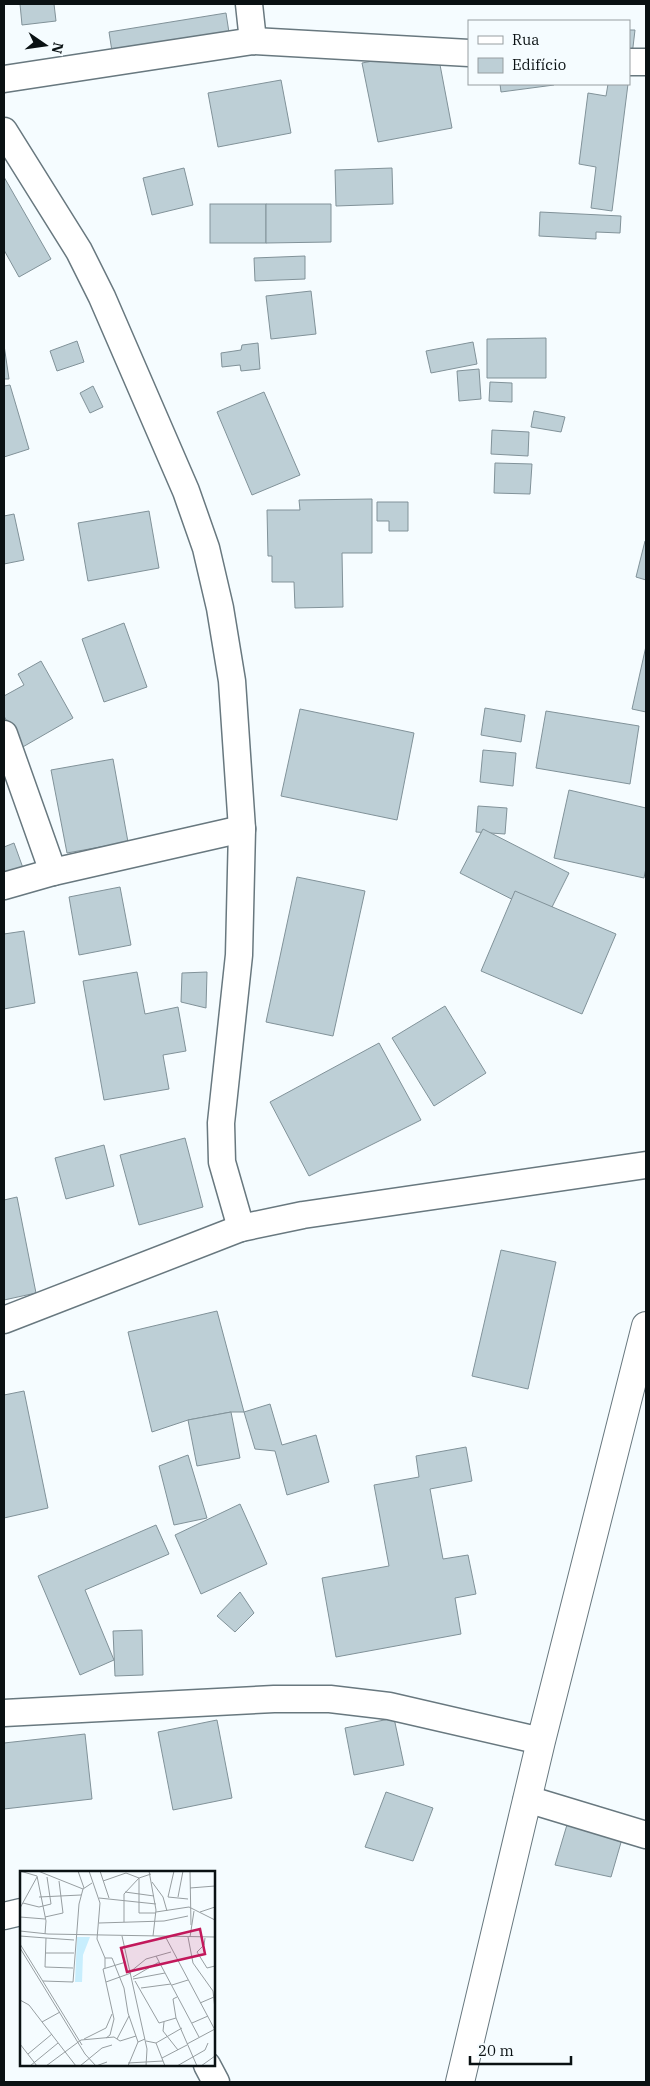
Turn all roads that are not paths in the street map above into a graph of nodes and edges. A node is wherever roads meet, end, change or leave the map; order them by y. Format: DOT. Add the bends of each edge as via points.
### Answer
graph roads {
  1 [pos="249,4"];
  2 [pos="254,41"];
  3 [pos="468,53"];
  4 [pos="630,62"];
  5 [pos="646,62"];
  6 [pos="4,79"];
  7 [pos="4,132"];
  8 [pos="4,734"];
  9 [pos="242,829"];
  10 [pos="52,872"];
  11 [pos="4,886"];
  12 [pos="646,1165"];
  13 [pos="242,1228"];
  14 [pos="4,1320"];
  15 [pos="646,1326"];
  16 [pos="4,1713"];
  17 [pos="541,1741"];
  18 [pos="527,1799"];
  19 [pos="646,1835"];
  20 [pos="20,1912"];
  21 [pos="4,1916"];
  22 [pos="208,2066"];
  23 [pos="216,2082"];
  24 [pos="460,2082"];
  1 -- 2 [label="street"];
  2 -- 3 [label="street"];
  2 -- 6 [label="street"];
  4 -- 5 [label="street"];
  7 -- 9 [label="street" via="79,250 102,297 186,491 206,548 232,681"];
  8 -- 10 [label="street"];
  9 -- 10 [label="street"];
  9 -- 13 [label="street" via="239,955 221,1123 222,1162"];
  10 -- 11 [label="street"];
  12 -- 13 [label="street" via="303,1215"];
  13 -- 14 [label="street"];
  15 -- 17 [label="highway"];
  16 -- 17 [label="street" via="330,1699 389,1706"];
  17 -- 18 [label="highway"];
  18 -- 19 [label="street"];
  18 -- 24 [label="highway"];
  20 -- 21 [label="street"];
  22 -- 23 [label="street"];
}
